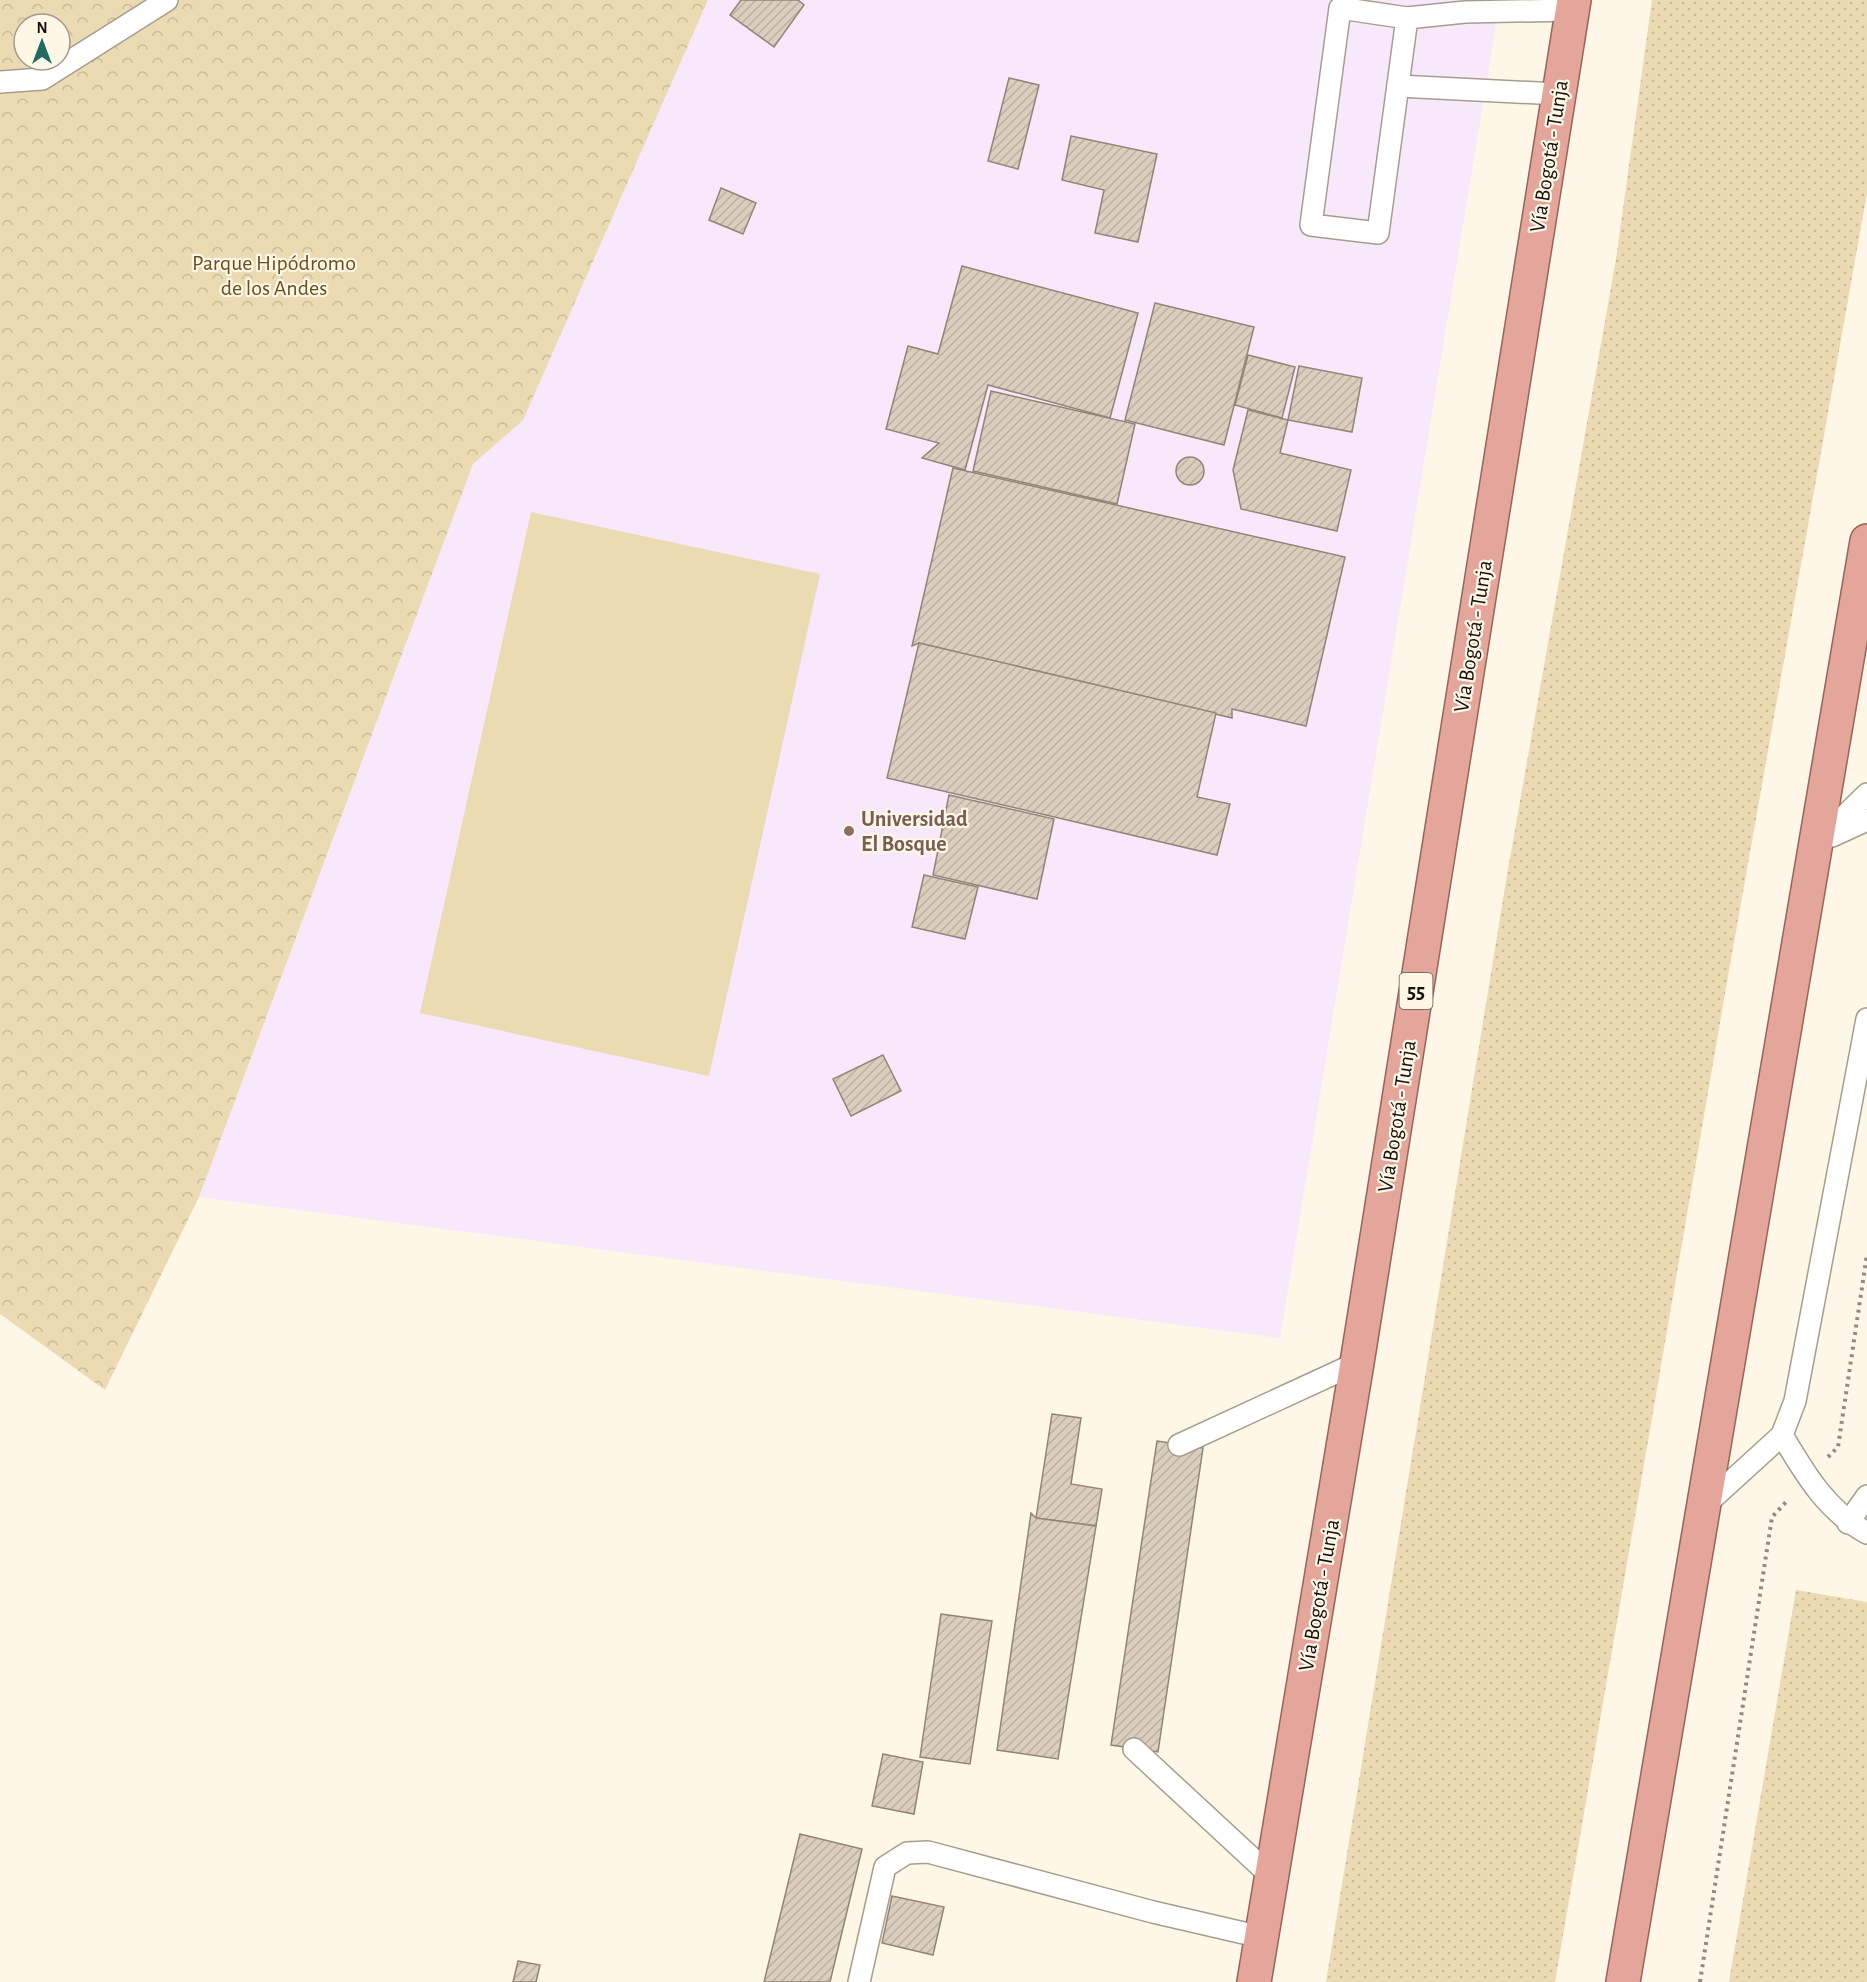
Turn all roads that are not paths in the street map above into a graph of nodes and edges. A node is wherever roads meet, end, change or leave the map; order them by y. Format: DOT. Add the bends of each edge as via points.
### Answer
graph roads {
  1 [pos="167,0"];
  2 [pos="1573,5"];
  3 [pos="1376,7"];
  4 [pos="1407,18"];
  5 [pos="0,82"];
  6 [pos="1398,87"];
  7 [pos="1558,94"];
  8 [pos="1867,541"];
  9 [pos="1867,794"];
  10 [pos="1867,820"];
  11 [pos="1818,842"];
  12 [pos="1867,1018"];
  13 [pos="1357,1363"];
  14 [pos="1782,1435"];
  15 [pos="1179,1444"];
  16 [pos="1867,1496"];
  17 [pos="1703,1507"];
  18 [pos="1848,1522"];
  19 [pos="1867,1533"];
  20 [pos="1134,1749"];
  21 [pos="1271,1876"];
  22 [pos="1261,1937"];
  23 [pos="859,1982"];
  24 [pos="1254,1982"];
  25 [pos="1623,1982"];
  1 -- 5 [label="lane" via="42,79"];
  2 -- 4 [label="lane"];
  2 -- 7 [label="highway, Vía Bogotá - Tunja / 55"];
  3 -- 4 [label="lane"];
  3 -- 6 [label="lane" via="1340,8 1311,225 1378,233"];
  4 -- 6 [label="lane"];
  6 -- 7 [label="lane"];
  7 -- 13 [label="highway, Vía Bogotá - Tunja / 55"];
  8 -- 11 [label="highway"];
  9 -- 11 [label="lane"];
  10 -- 11 [label="lane"];
  11 -- 17 [label="highway"];
  12 -- 14 [label="lane" via="1795,1401"];
  13 -- 15 [label="lane"];
  13 -- 21 [label="highway, Vía Bogotá - Tunja / 55"];
  14 -- 17 [label="lane"];
  14 -- 18 [label="lane" via="1808,1479"];
  16 -- 18 [label="lane"];
  17 -- 25 [label="highway"];
  18 -- 19 [label="lane"];
  20 -- 21 [label="lane"];
  21 -- 22 [label="highway, Vía Bogotá - Tunja / 55"];
  22 -- 23 [label="lane" via="928,1852 907,1853 885,1867"];
  22 -- 24 [label="highway, Vía Bogotá - Tunja / 55"];
}
